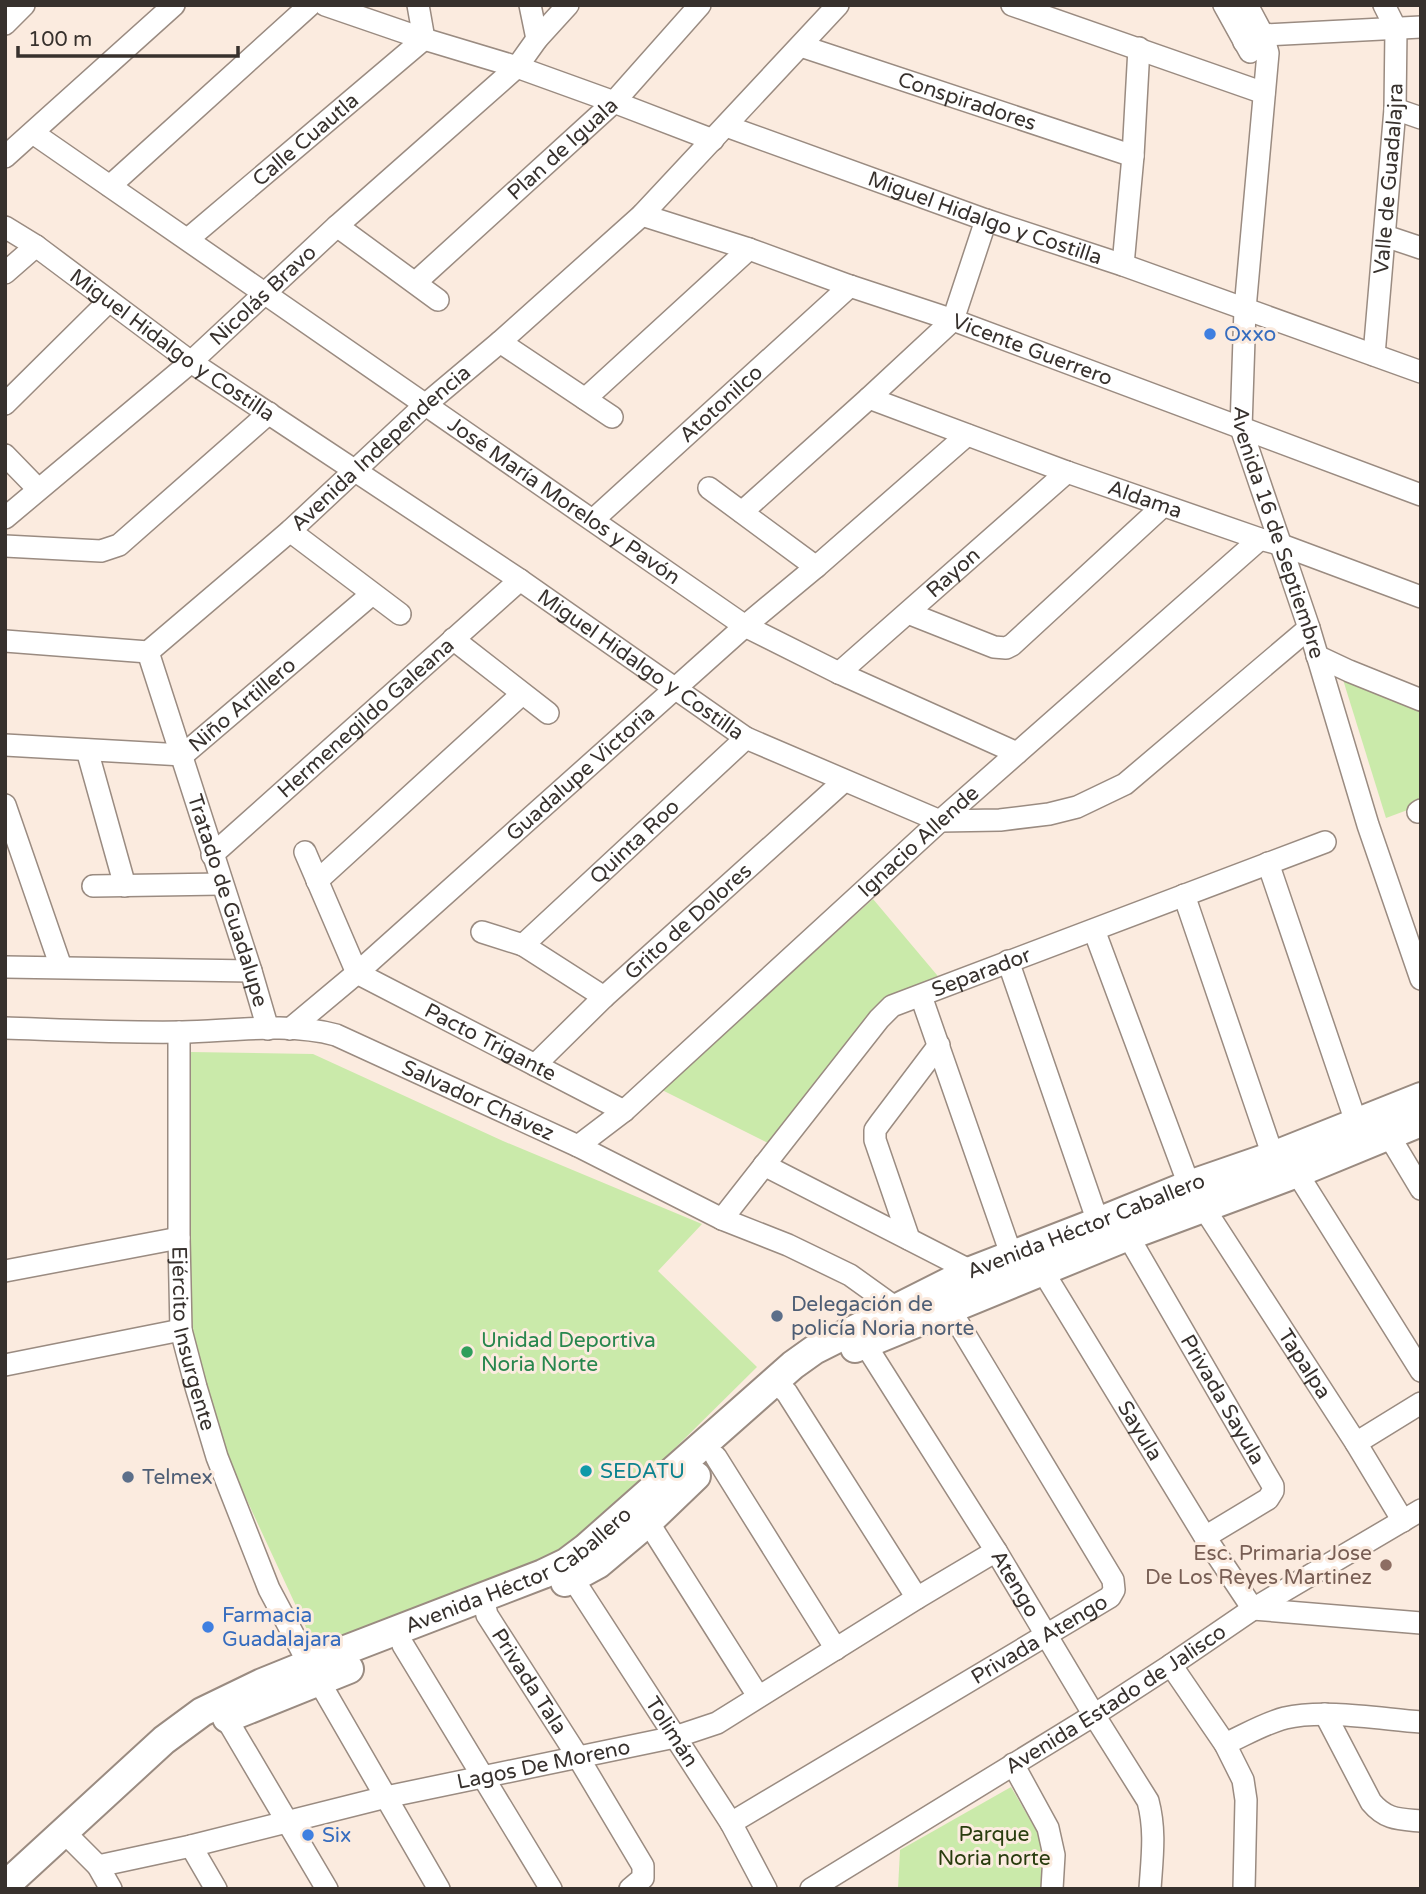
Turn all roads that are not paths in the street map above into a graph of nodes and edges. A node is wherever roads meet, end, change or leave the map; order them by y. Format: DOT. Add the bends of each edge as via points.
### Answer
graph roads {
  1 [pos="24,5"];
  2 [pos="174,5"];
  3 [pos="310,5"];
  4 [pos="325,5"];
  5 [pos="418,5"];
  6 [pos="530,5"];
  7 [pos="568,5"];
  8 [pos="701,5"];
  9 [pos="838,5"];
  10 [pos="1012,5"];
  11 [pos="1224,5"];
  12 [pos="1247,5"];
  13 [pos="1384,5"];
  14 [pos="5,24"];
  15 [pos="1421,27"];
  16 [pos="1396,29"];
  17 [pos="1254,38"];
  18 [pos="424,39"];
  19 [pos="537,39"];
  20 [pos="801,46"];
  21 [pos="1139,48"];
  22 [pos="517,67"];
  23 [pos="1264,93"];
  24 [pos="614,102"];
  25 [pos="1395,109"];
  26 [pos="1421,118"];
  27 [pos="33,133"];
  28 [pos="720,133"];
  29 [pos="1133,156"];
  30 [pos="5,157"];
  31 [pos="110,186"];
  32 [pos="642,215"];
  33 [pos="986,220"];
  34 [pos="337,226"];
  35 [pos="5,227"];
  36 [pos="1385,236"];
  37 [pos="188,239"];
  38 [pos="36,246"];
  39 [pos="1421,248"];
  40 [pos="749,249"];
  41 [pos="1123,265"];
  42 [pos="5,273"];
  43 [pos="416,282"];
  44 [pos="850,286"];
  45 [pos="265,293"];
  46 [pos="438,300"];
  47 [pos="109,301"];
  48 [pos="1245,309"];
  49 [pos="953,320"];
  50 [pos="500,342"];
  51 [pos="1374,355"];
  52 [pos="191,362"];
  53 [pos="1421,372"];
  54 [pos="869,398"];
  55 [pos="585,399"];
  56 [pos="5,404"];
  57 [pos="425,405"];
  58 [pos="269,413"];
  59 [pos="612,417"];
  60 [pos="1241,428"];
  61 [pos="967,435"];
  62 [pos="5,455"];
  63 [pos="356,470"];
  64 [pos="1067,472"];
  65 [pos="709,488"];
  66 [pos="38,489"];
  67 [pos="1421,495"];
  68 [pos="1163,506"];
  69 [pos="742,512"];
  70 [pos="5,518"];
  71 [pos="593,520"];
  72 [pos="290,531"];
  73 [pos="1270,541"];
  74 [pos="5,546"];
  75 [pos="816,567"];
  76 [pos="520,580"];
  77 [pos="372,594"];
  78 [pos="1421,597"];
  79 [pos="908,613"];
  80 [pos="400,614"];
  81 [pos="745,626"];
  82 [pos="1309,628"];
  83 [pos="453,639"];
  84 [pos="5,641"];
  85 [pos="149,652"];
  86 [pos="1317,656"];
  87 [pos="839,673"];
  88 [pos="675,690"];
  89 [pos="522,694"];
  90 [pos="1421,701"];
  91 [pos="548,713"];
  92 [pos="746,738"];
  93 [pos="5,745"];
  94 [pos="87,750"];
  95 [pos="1017,753"];
  96 [pos="183,755"];
  97 [pos="844,780"];
  98 [pos="5,805"];
  99 [pos="940,821"];
  100 [pos="1325,842"];
  101 [pos="305,852"];
  102 [pos="212,855"];
  103 [pos="1268,863"];
  104 [pos="317,881"];
  105 [pos="222,884"];
  106 [pos="93,886"];
  107 [pos="125,886"];
  108 [pos="1184,895"];
  109 [pos="1094,930"];
  110 [pos="482,932"];
  111 [pos="523,945"];
  112 [pos="1008,961"];
  113 [pos="5,967"];
  114 [pos="61,967"];
  115 [pos="251,971"];
  116 [pos="357,973"];
  117 [pos="1421,979"];
  118 [pos="921,996"];
  119 [pos="604,997"];
  120 [pos="5,1028"];
  121 [pos="268,1029"];
  122 [pos="290,1029"];
  123 [pos="178,1032"];
  124 [pos="939,1045"];
  125 [pos="535,1065"];
  126 [pos="1421,1097"];
  127 [pos="624,1111"];
  128 [pos="1356,1122"];
  129 [pos="1421,1122"];
  130 [pos="1388,1134"];
  131 [pos="578,1146"];
  132 [pos="1273,1156"];
  133 [pos="764,1165"];
  134 [pos="1297,1173"];
  135 [pos="1189,1185"];
  136 [pos="1421,1189"];
  137 [pos="1205,1207"];
  138 [pos="722,1219"];
  139 [pos="1098,1222"];
  140 [pos="1128,1236"];
  141 [pos="178,1238"];
  142 [pos="909,1239"];
  143 [pos="1028,1258"];
  144 [pos="971,1271"];
  145 [pos="5,1272"];
  146 [pos="943,1298"];
  147 [pos="903,1316"];
  148 [pos="181,1331"];
  149 [pos="860,1336"];
  150 [pos="5,1365"];
  151 [pos="1421,1371"];
  152 [pos="781,1387"];
  153 [pos="1421,1402"];
  154 [pos="1356,1443"];
  155 [pos="716,1457"];
  156 [pos="642,1514"];
  157 [pos="1412,1515"];
  158 [pos="1205,1537"];
  159 [pos="996,1551"];
  160 [pos="573,1579"];
  161 [pos="917,1598"];
  162 [pos="484,1606"];
  163 [pos="1253,1609"];
  164 [pos="1421,1623"];
  165 [pos="1046,1636"];
  166 [pos="404,1645"];
  167 [pos="836,1649"];
  168 [pos="1171,1665"];
  169 [pos="314,1672"];
  170 [pos="758,1696"];
  171 [pos="1325,1714"];
  172 [pos="1094,1715"];
  173 [pos="213,1719"];
  174 [pos="1421,1722"];
  175 [pos="675,1737"];
  176 [pos="1225,1744"];
  177 [pos="578,1757"];
  178 [pos="1013,1765"];
  179 [pos="482,1777"];
  180 [pos="386,1797"];
  181 [pos="1421,1821"];
  182 [pos="286,1822"];
  183 [pos="731,1824"];
  184 [pos="70,1838"];
  185 [pos="191,1846"];
  186 [pos="98,1866"];
  187 [pos="5,1886"];
  188 [pos="26,1889"];
  189 [pos="111,1889"];
  190 [pos="216,1889"];
  191 [pos="327,1889"];
  192 [pos="439,1889"];
  193 [pos="551,1889"];
  194 [pos="630,1889"];
  195 [pos="766,1889"];
  196 [pos="811,1889"];
  197 [pos="1052,1889"];
  198 [pos="1150,1889"];
  199 [pos="1244,1889"];
  1 -- 14 [label="street"];
  2 -- 27 [label="street"];
  3 -- 31 [label="street"];
  4 -- 18 [label="street, Miguel Hidalgo y Costilla"];
  5 -- 18 [label="street"];
  6 -- 19 [label="street"];
  7 -- 19 [label="street"];
  8 -- 24 [label="street, Plan de Iguala"];
  9 -- 20 [label="street, Avenida Independencia"];
  10 -- 21 [label="street"];
  11 -- 17 [label="street, Avenida 16 de Septiembre"];
  12 -- 17 [label="street, Avenida 16 de Septiembre"];
  13 -- 16 [label="street, Valle de Guadalajra"];
  15 -- 16 [label="street"];
  16 -- 17 [label="street"];
  16 -- 25 [label="street, Valle de Guadalajra"];
  17 -- 23 [label="street, Avenida 16 de Septiembre" via="1253,57 1266,70"];
  18 -- 22 [label="street, Miguel Hidalgo y Costilla"];
  18 -- 37 [label="street, Calle Cuautla"];
  19 -- 22 [label="street"];
  20 -- 28 [label="street, Avenida Independencia"];
  20 -- 29 [label="street, Conspiradores"];
  21 -- 23 [label="street"];
  21 -- 29 [label="street"];
  22 -- 24 [label="street, Miguel Hidalgo y Costilla"];
  22 -- 34 [label="street, Nicolás Bravo"];
  23 -- 48 [label="street, Avenida 16 de Septiembre"];
  24 -- 28 [label="street, Miguel Hidalgo y Costilla"];
  24 -- 43 [label="street, Plan de Iguala"];
  25 -- 26 [label="street"];
  25 -- 36 [label="street, Valle de Guadalajra"];
  27 -- 30 [label="street"];
  27 -- 31 [label="street, José María Morelos y Pavón"];
  28 -- 32 [label="street, Avenida Independencia"];
  28 -- 33 [label="street, Miguel Hidalgo y Costilla"];
  29 -- 41 [label="street"];
  31 -- 37 [label="street, José María Morelos y Pavón"];
  32 -- 40 [label="street, Vicente Guerrero"];
  32 -- 50 [label="street, Avenida Independencia"];
  33 -- 41 [label="street, Miguel Hidalgo y Costilla"];
  33 -- 49 [label="street"];
  34 -- 43 [label="street"];
  34 -- 45 [label="street, Nicolás Bravo"];
  35 -- 38 [label="street, Miguel Hidalgo y Costilla"];
  36 -- 39 [label="street"];
  36 -- 51 [label="street, Valle de Guadalajra"];
  37 -- 45 [label="street, José María Morelos y Pavón"];
  38 -- 42 [label="street"];
  38 -- 47 [label="street, Miguel Hidalgo y Costilla"];
  40 -- 44 [label="street, Vicente Guerrero"];
  40 -- 55 [label="street"];
  41 -- 48 [label="street, Miguel Hidalgo y Costilla"];
  43 -- 46 [label="street"];
  44 -- 49 [label="street, Vicente Guerrero"];
  44 -- 71 [label="street, Atotonilco"];
  45 -- 52 [label="street, Nicolás Bravo"];
  45 -- 57 [label="street, José María Morelos y Pavón"];
  47 -- 52 [label="street, Miguel Hidalgo y Costilla"];
  47 -- 56 [label="street"];
  48 -- 51 [label="street, Miguel Hidalgo y Costilla"];
  48 -- 60 [label="street, Avenida 16 de Septiembre"];
  49 -- 54 [label="street"];
  49 -- 60 [label="street, Vicente Guerrero"];
  50 -- 55 [label="street"];
  50 -- 57 [label="street, Avenida Independencia"];
  51 -- 53 [label="street, Miguel Hidalgo y Costilla"];
  52 -- 58 [label="street, Miguel Hidalgo y Costilla"];
  52 -- 66 [label="street, Nicolás Bravo"];
  54 -- 61 [label="street, Aldama"];
  54 -- 69 [label="street"];
  55 -- 59 [label="street"];
  57 -- 63 [label="street, Avenida Independencia"];
  57 -- 71 [label="street, José María Morelos y Pavón"];
  58 -- 63 [label="street, Miguel Hidalgo y Costilla"];
  58 -- 74 [label="street" via="119,545 101,551"];
  60 -- 67 [label="street, Vicente Guerrero"];
  60 -- 73 [label="street, Avenida 16 de Septiembre"];
  61 -- 64 [label="street, Aldama"];
  61 -- 75 [label="street, Guadalupe Victoria"];
  62 -- 66 [label="street"];
  63 -- 72 [label="street, Avenida Independencia"];
  63 -- 76 [label="street, Miguel Hidalgo y Costilla"];
  64 -- 68 [label="street, Aldama"];
  64 -- 79 [label="street, Rayon"];
  65 -- 69 [label="street"];
  66 -- 70 [label="street, Nicolás Bravo"];
  68 -- 73 [label="street, Aldama"];
  68 -- 79 [label="street" via="1006,648"];
  69 -- 75 [label="street"];
  71 -- 81 [label="street, José María Morelos y Pavón"];
  72 -- 77 [label="street"];
  72 -- 85 [label="street, Avenida Independencia"];
  73 -- 78 [label="street, Aldama"];
  73 -- 82 [label="street, Avenida 16 de Septiembre"];
  73 -- 95 [label="street, Ignacio Allende"];
  75 -- 81 [label="street, Guadalupe Victoria"];
  76 -- 83 [label="street, Hermenegildo Galeana"];
  76 -- 88 [label="street, Miguel Hidalgo y Costilla"];
  77 -- 80 [label="street"];
  77 -- 96 [label="street, Niño Artillero"];
  79 -- 87 [label="street, Rayon"];
  81 -- 87 [label="street, José María Morelos y Pavón"];
  81 -- 88 [label="street, Guadalupe Victoria"];
  82 -- 86 [label="street, Avenida 16 de Septiembre"];
  82 -- 99 [label="street, Miguel Hidalgo y Costilla" via="1109,793 1049,814"];
  83 -- 89 [label="street"];
  83 -- 102 [label="street, Hermenegildo Galeana"];
  84 -- 85 [label="street"];
  85 -- 96 [label="street, Tratado de Guadalupe"];
  86 -- 90 [label="street"];
  86 -- 117 [label="street, Avenida 16 de Septiembre"];
  87 -- 95 [label="street, José María Morelos y Pavón"];
  88 -- 92 [label="street, Miguel Hidalgo y Costilla"];
  88 -- 116 [label="street, Guadalupe Victoria"];
  89 -- 91 [label="street"];
  89 -- 104 [label="street"];
  92 -- 97 [label="street, Miguel Hidalgo y Costilla"];
  92 -- 111 [label="street, Quinta Roo"];
  93 -- 94 [label="street, Niño Artillero"];
  94 -- 96 [label="street, Niño Artillero"];
  94 -- 107 [label="street"];
  95 -- 99 [label="street, Ignacio Allende"];
  96 -- 102 [label="street, Tratado de Guadalupe"];
  97 -- 99 [label="street, Miguel Hidalgo y Costilla"];
  97 -- 119 [label="street, Grito de Dolores"];
  98 -- 114 [label="street"];
  99 -- 127 [label="street, Ignacio Allende"];
  100 -- 103 [label="street, Separador"];
  101 -- 104 [label="street"];
  102 -- 105 [label="street, Tratado de Guadalupe"];
  103 -- 108 [label="street, Separador"];
  103 -- 128 [label="street"];
  104 -- 116 [label="street"];
  105 -- 107 [label="street"];
  105 -- 115 [label="street, Tratado de Guadalupe"];
  106 -- 107 [label="street"];
  108 -- 109 [label="street, Separador"];
  108 -- 132 [label="street"];
  109 -- 112 [label="street, Separador"];
  109 -- 135 [label="street, Tapalpa"];
  110 -- 111 [label="street"];
  111 -- 119 [label="street"];
  112 -- 118 [label="street, Separador"];
  112 -- 139 [label="street"];
  113 -- 114 [label="street"];
  114 -- 115 [label="street"];
  115 -- 121 [label="street, Tratado de Guadalupe"];
  116 -- 122 [label="street, Guadalupe Victoria"];
  116 -- 125 [label="street, Pacto Trigante"];
  118 -- 124 [label="street, Sayula"];
  118 -- 133 [label="street, Separador" via="885,1012"];
  119 -- 125 [label="street, Grito de Dolores"];
  120 -- 123 [label="street, Salvador Chávez"];
  121 -- 122 [label="street, Salvador Chávez"];
  121 -- 123 [label="street, Salvador Chávez"];
  122 -- 131 [label="street, Salvador Chávez" via="326,1032 348,1040"];
  123 -- 141 [label="street, Ejército Insurgente"];
  124 -- 142 [label="street" via="874,1134"];
  124 -- 143 [label="street, Sayula"];
  125 -- 127 [label="street, Pacto Trigante"];
  126 -- 128 [label="main road, Avenida Héctor Caballero"];
  127 -- 131 [label="street, Ignacio Allende"];
  128 -- 132 [label="main road, Avenida Héctor Caballero"];
  129 -- 130 [label="main road, Avenida Héctor Caballero"];
  130 -- 134 [label="main road, Avenida Héctor Caballero"];
  130 -- 136 [label="street"];
  131 -- 138 [label="street, Salvador Chávez"];
  132 -- 135 [label="main road, Avenida Héctor Caballero"];
  133 -- 138 [label="street, Separador"];
  133 -- 142 [label="street"];
  134 -- 137 [label="main road, Avenida Héctor Caballero"];
  134 -- 151 [label="street"];
  135 -- 137 [label="street, Tapalpa"];
  135 -- 139 [label="main road, Avenida Héctor Caballero"];
  137 -- 140 [label="main road, Avenida Héctor Caballero"];
  137 -- 154 [label="street, Tapalpa"];
  138 -- 147 [label="street, Salvador Chávez" via="850,1275"];
  139 -- 143 [label="main road, Avenida Héctor Caballero"];
  140 -- 143 [label="main road, Avenida Héctor Caballero"];
  140 -- 158 [label="street, Privada Sayula" via="1273,1486 1268,1499"];
  141 -- 145 [label="street"];
  141 -- 148 [label="street, Ejército Insurgente"];
  142 -- 144 [label="street"];
  143 -- 144 [label="main road, Avenida Héctor Caballero"];
  143 -- 146 [label="main road, Avenida Héctor Caballero"];
  143 -- 158 [label="street, Sayula"];
  144 -- 146 [label="main road, Avenida Héctor Caballero"];
  146 -- 147 [label="main road, Avenida Héctor Caballero"];
  146 -- 165 [label="street, Privada Atengo" via="1113,1580 1110,1597"];
  147 -- 149 [label="main road, Avenida Héctor Caballero"];
  148 -- 150 [label="street"];
  148 -- 169 [label="street, Ejército Insurgente" via="217,1457 270,1589"];
  149 -- 152 [label="main road, Avenida Héctor Caballero" via="827,1362"];
  149 -- 159 [label="street, Atengo"];
  152 -- 155 [label="main road, Avenida Héctor Caballero"];
  152 -- 156 [label="main road, Avenida Héctor Caballero"];
  152 -- 161 [label="street"];
  153 -- 154 [label="street"];
  154 -- 157 [label="street, Tapalpa"];
  155 -- 156 [label="main road, Avenida Héctor Caballero"];
  155 -- 167 [label="street"];
  156 -- 160 [label="main road, Avenida Héctor Caballero" via="598,1564"];
  156 -- 162 [label="main road, Avenida Héctor Caballero" via="566,1563"];
  156 -- 170 [label="street"];
  157 -- 163 [label="street, Avenida Estado de Jalisco"];
  158 -- 163 [label="street, Sayula"];
  159 -- 161 [label="street, Lagos De Moreno"];
  159 -- 165 [label="street, Atengo"];
  160 -- 162 [label="main road, Avenida Héctor Caballero"];
  160 -- 175 [label="street, Tolimán"];
  161 -- 167 [label="street, Lagos De Moreno"];
  162 -- 166 [label="main road, Avenida Héctor Caballero"];
  162 -- 169 [label="main road, Avenida Héctor Caballero"];
  162 -- 177 [label="street, Privada Tala"];
  163 -- 164 [label="street"];
  163 -- 168 [label="street, Avenida Estado de Jalisco"];
  165 -- 172 [label="street, Atengo"];
  165 -- 183 [label="street, Privada Atengo"];
  166 -- 169 [label="main road, Avenida Héctor Caballero"];
  166 -- 179 [label="street"];
  167 -- 170 [label="street, Lagos De Moreno"];
  168 -- 172 [label="street, Avenida Estado de Jalisco"];
  168 -- 176 [label="street"];
  169 -- 173 [label="main road, Avenida Héctor Caballero"];
  169 -- 180 [label="street, Ejército Insurgente"];
  170 -- 175 [label="street, Lagos De Moreno" via="717,1723"];
  171 -- 174 [label="street"];
  171 -- 176 [label="street" via="1283,1718"];
  171 -- 181 [label="street" via="1375,1807 1387,1816"];
  172 -- 178 [label="street, Avenida Estado de Jalisco"];
  172 -- 198 [label="street, Atengo" via="1148,1801 1154,1838"];
  173 -- 182 [label="street"];
  173 -- 184 [label="main road, Avenida Héctor Caballero"];
  175 -- 177 [label="street, Lagos De Moreno"];
  175 -- 183 [label="street, Tolimán"];
  176 -- 199 [label="street" via="1245,1789"];
  177 -- 179 [label="street, Lagos De Moreno"];
  177 -- 194 [label="street, Privada Tala" via="643,1866 643,1878"];
  178 -- 196 [label="street, Avenida Estado de Jalisco"];
  178 -- 197 [label="street" via="1048,1828 1054,1855"];
  179 -- 180 [label="street, Lagos De Moreno"];
  179 -- 193 [label="street"];
  180 -- 182 [label="street, Lagos De Moreno"];
  180 -- 192 [label="street, Ejército Insurgente"];
  182 -- 185 [label="street, Lagos De Moreno"];
  182 -- 191 [label="street"];
  183 -- 195 [label="street, Tolimán"];
  184 -- 186 [label="street"];
  184 -- 187 [label="main road, Avenida Héctor Caballero"];
  184 -- 188 [label="main road, Avenida Héctor Caballero"];
  185 -- 186 [label="street, Lagos De Moreno"];
  185 -- 190 [label="street"];
  186 -- 189 [label="street"];
}
